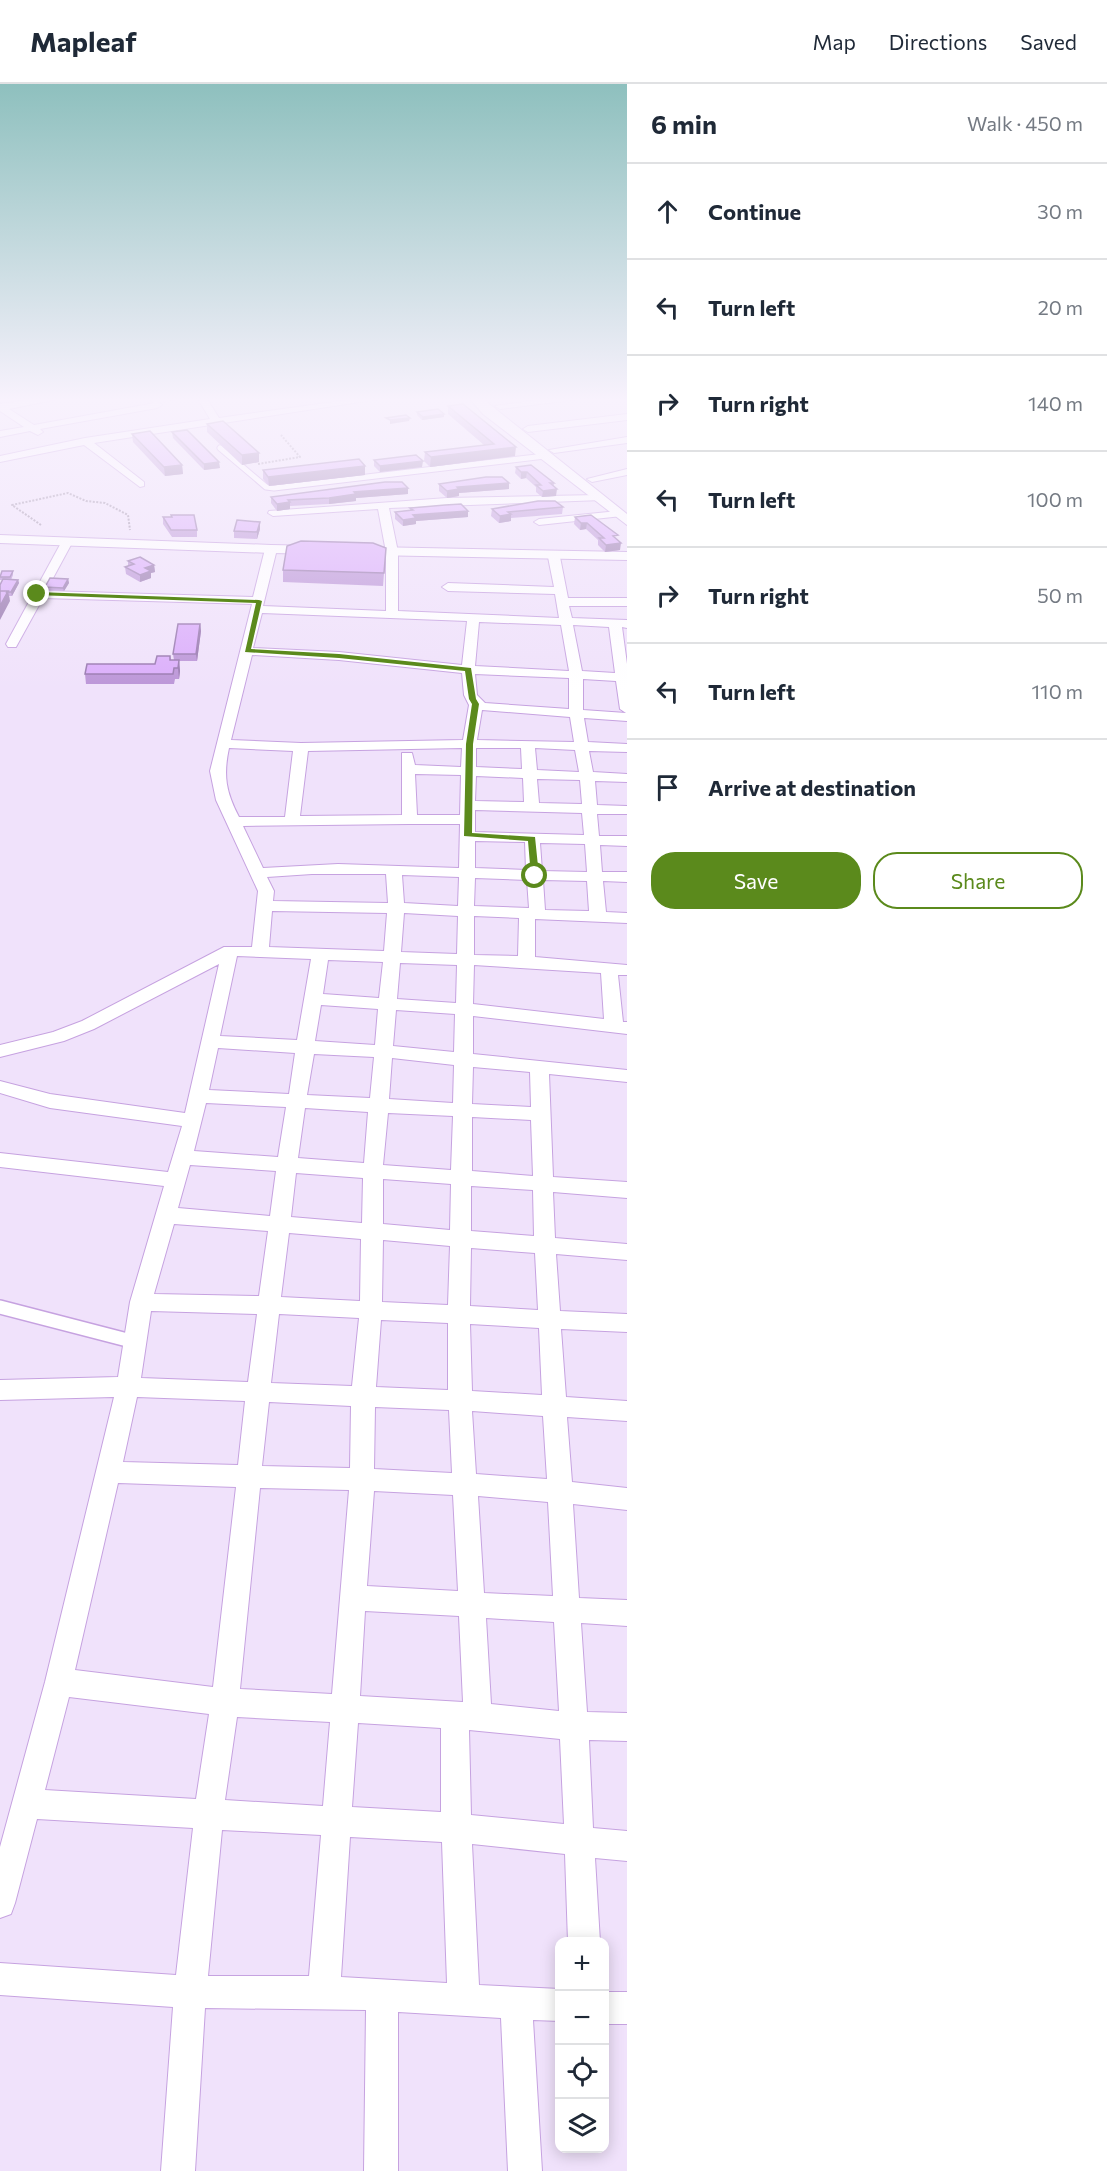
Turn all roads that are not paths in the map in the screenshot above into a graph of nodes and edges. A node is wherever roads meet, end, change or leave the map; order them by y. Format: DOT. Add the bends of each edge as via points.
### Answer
graph roads {
  1 [pos="608,496"];
  2 [pos="598,498"];
  3 [pos="383,506"];
  4 [pos="273,513"];
  5 [pos="624,514"];
  6 [pos="539,522"];
  7 [pos="0,541"];
  8 [pos="66,543"];
  9 [pos="271,549"];
  10 [pos="392,552"];
  11 [pos="627,556"];
  12 [pos="554,557"];
  13 [pos="448,587"];
  14 [pos="37,594"];
  15 [pos="562,596"];
  16 [pos="627,602"];
  17 [pos="258,605"];
  18 [pos="392,614"];
  19 [pos="473,619"];
  20 [pos="565,623"];
  21 [pos="621,624"];
  22 [pos="12,644"];
  23 [pos="247,651"];
  24 [pos="624,663"];
  25 [pos="468,670"];
  26 [pos="576,674"];
  27 [pos="622,677"];
  28 [pos="476,704"];
  29 [pos="627,709"];
  30 [pos="576,714"];
  31 [pos="627,717"];
  32 [pos="222,744"];
  33 [pos="407,744"];
  34 [pos="470,744"];
  35 [pos="528,744"];
  36 [pos="301,747"];
  37 [pos="583,747"];
  38 [pos="627,748"];
  39 [pos="408,769"];
  40 [pos="470,772"];
  41 [pos="530,773"];
  42 [pos="587,777"];
  43 [pos="627,778"];
  44 [pos="532,806"];
  45 [pos="588,809"];
  46 [pos="627,810"];
  47 [pos="410,820"];
  48 [pos="468,820"];
  49 [pos="292,821"];
  50 [pos="234,822"];
  51 [pos="532,838"];
  52 [pos="591,840"];
  53 [pos="627,841"];
  54 [pos="394,869"];
  55 [pos="259,873"];
  56 [pos="467,873"];
  57 [pos="535,876"];
  58 [pos="595,876"];
  59 [pos="627,877"];
  60 [pos="265,906"];
  61 [pos="396,908"];
  62 [pos="465,911"];
  63 [pos="532,913"];
  64 [pos="598,917"];
  65 [pos="627,918"];
  66 [pos="230,951"];
  67 [pos="260,952"];
  68 [pos="320,955"];
  69 [pos="391,957"];
  70 [pos="467,961"];
  71 [pos="526,962"];
  72 [pos="609,968"];
  73 [pos="627,970"];
  74 [pos="313,999"];
  75 [pos="386,1003"];
  76 [pos="464,1009"];
  77 [pos="621,1027"];
  78 [pos="211,1042"];
  79 [pos="306,1046"];
  80 [pos="0,1051"];
  81 [pos="381,1051"];
  82 [pos="464,1059"];
  83 [pos="539,1066"];
  84 [pos="627,1076"];
  85 [pos="0,1087"];
  86 [pos="198,1096"];
  87 [pos="298,1100"];
  88 [pos="378,1103"];
  89 [pos="464,1111"];
  90 [pos="539,1114"];
  91 [pos="193,1121"];
  92 [pos="0,1160"];
  93 [pos="287,1165"];
  94 [pos="178,1168"];
  95 [pos="373,1169"];
  96 [pos="463,1178"];
  97 [pos="542,1184"];
  98 [pos="627,1190"];
  99 [pos="165,1215"];
  100 [pos="281,1226"];
  101 [pos="372,1233"];
  102 [pos="462,1240"];
  103 [pos="545,1245"];
  104 [pos="627,1252"];
  105 [pos="141,1302"];
  106 [pos="270,1305"];
  107 [pos="0,1307"];
  108 [pos="371,1311"];
  109 [pos="459,1315"];
  110 [pos="550,1318"];
  111 [pos="627,1323"];
  112 [pos="135,1342"];
  113 [pos="128,1387"];
  114 [pos="0,1390"];
  115 [pos="258,1393"];
  116 [pos="363,1397"];
  117 [pos="460,1400"];
  118 [pos="554,1407"];
  119 [pos="627,1411"];
  120 [pos="109,1472"];
  121 [pos="248,1478"];
  122 [pos="362,1480"];
  123 [pos="467,1485"];
  124 [pos="558,1490"];
  125 [pos="627,1499"];
  126 [pos="353,1598"];
  127 [pos="471,1603"];
  128 [pos="567,1609"];
  129 [pos="627,1613"];
  130 [pos="59,1682"];
  131 [pos="225,1702"];
  132 [pos="347,1711"];
  133 [pos="466,1716"];
  134 [pos="574,1726"];
  135 [pos="627,1727"];
  136 [pos="27,1804"];
  137 [pos="209,1813"];
  138 [pos="337,1820"];
  139 [pos="456,1828"];
  140 [pos="578,1840"];
  141 [pos="627,1846"];
  142 [pos="0,1903"];
  143 [pos="584,1937"];
  144 [pos="0,1979"];
  145 [pos="190,1992"];
  146 [pos="324,1992"];
  147 [pos="382,1995"];
  148 [pos="464,2000"];
  149 [pos="516,2002"];
  150 [pos="555,2005"];
  151 [pos="609,2007"];
  152 [pos="627,2008"];
  153 [pos="178,2171"];
  154 [pos="381,2171"];
  155 [pos="525,2171"];
  1 -- 5 [label="street"];
  2 -- 3 [label="street"];
  2 -- 5 [label="street"];
  3 -- 4 [label="street"];
  3 -- 10 [label="street"];
  5 -- 6 [label="street"];
  7 -- 8 [label="street"];
  8 -- 9 [label="street"];
  8 -- 14 [label="street"];
  9 -- 10 [label="street"];
  9 -- 17 [label="street"];
  10 -- 12 [label="street"];
  10 -- 18 [label="street"];
  11 -- 12 [label="street"];
  12 -- 15 [label="street"];
  13 -- 15 [label="street"];
  14 -- 17 [label="street"];
  14 -- 22 [label="street"];
  15 -- 16 [label="street"];
  15 -- 20 [label="street"];
  17 -- 18 [label="street"];
  17 -- 23 [label="street"];
  18 -- 19 [label="street"];
  19 -- 20 [label="street"];
  19 -- 25 [label="street"];
  20 -- 21 [label="street"];
  20 -- 26 [label="street"];
  21 -- 24 [label="street"];
  23 -- 25 [label="street"];
  23 -- 32 [label="street"];
  24 -- 27 [label="street"];
  25 -- 26 [label="street"];
  25 -- 28 [label="street"];
  26 -- 27 [label="street"];
  26 -- 30 [label="street"];
  27 -- 29 [label="street"];
  28 -- 30 [label="street"];
  28 -- 34 [label="street"];
  30 -- 31 [label="street"];
  30 -- 37 [label="street"];
  32 -- 36 [label="street"];
  32 -- 50 [label="street" via="217,771 223,800"];
  33 -- 34 [label="street"];
  33 -- 36 [label="street"];
  33 -- 39 [label="street"];
  34 -- 35 [label="street"];
  34 -- 40 [label="street"];
  35 -- 37 [label="street"];
  35 -- 41 [label="street"];
  36 -- 49 [label="street"];
  37 -- 38 [label="street"];
  37 -- 42 [label="street"];
  39 -- 40 [label="street"];
  39 -- 47 [label="street"];
  40 -- 41 [label="street"];
  40 -- 48 [label="street"];
  41 -- 42 [label="street"];
  41 -- 44 [label="street"];
  42 -- 43 [label="street"];
  42 -- 45 [label="street"];
  44 -- 45 [label="street"];
  44 -- 48 [label="street"];
  45 -- 46 [label="street"];
  45 -- 52 [label="street"];
  47 -- 48 [label="street"];
  47 -- 49 [label="street"];
  48 -- 51 [label="street"];
  48 -- 56 [label="street"];
  49 -- 50 [label="street"];
  50 -- 55 [label="street"];
  51 -- 52 [label="street"];
  51 -- 57 [label="street"];
  52 -- 53 [label="street"];
  52 -- 58 [label="street"];
  54 -- 55 [label="street" via="315,868"];
  54 -- 56 [label="street"];
  54 -- 61 [label="street"];
  55 -- 60 [label="street" via="266,891"];
  56 -- 57 [label="street"];
  56 -- 62 [label="street"];
  57 -- 58 [label="street"];
  57 -- 63 [label="street"];
  58 -- 59 [label="street"];
  58 -- 64 [label="street"];
  60 -- 61 [label="street"];
  60 -- 67 [label="street"];
  61 -- 62 [label="street"];
  61 -- 69 [label="street"];
  62 -- 63 [label="street"];
  62 -- 70 [label="street"];
  63 -- 64 [label="street"];
  63 -- 71 [label="street"];
  64 -- 65 [label="street"];
  66 -- 67 [label="street"];
  66 -- 78 [label="street"];
  66 -- 80 [label="street" via="88,1025"];
  67 -- 68 [label="street"];
  68 -- 69 [label="street"];
  68 -- 74 [label="street"];
  69 -- 70 [label="street"];
  69 -- 75 [label="street"];
  70 -- 71 [label="street"];
  70 -- 76 [label="street"];
  71 -- 72 [label="street"];
  72 -- 73 [label="street"];
  72 -- 77 [label="street"];
  74 -- 75 [label="street"];
  74 -- 79 [label="street"];
  75 -- 76 [label="street"];
  75 -- 81 [label="street"];
  76 -- 77 [label="street"];
  76 -- 82 [label="street"];
  78 -- 79 [label="street"];
  78 -- 86 [label="street"];
  79 -- 81 [label="street"];
  79 -- 87 [label="street"];
  81 -- 82 [label="street"];
  81 -- 88 [label="street"];
  82 -- 83 [label="street"];
  82 -- 89 [label="street"];
  83 -- 84 [label="street"];
  83 -- 90 [label="street"];
  85 -- 91 [label="street" via="50,1101"];
  86 -- 87 [label="street"];
  86 -- 91 [label="street"];
  87 -- 88 [label="street"];
  87 -- 93 [label="street"];
  88 -- 89 [label="street"];
  88 -- 95 [label="street"];
  89 -- 90 [label="street"];
  89 -- 96 [label="street"];
  90 -- 97 [label="street"];
  91 -- 94 [label="street"];
  92 -- 94 [label="street"];
  93 -- 94 [label="street"];
  93 -- 95 [label="street"];
  93 -- 100 [label="street"];
  94 -- 99 [label="street"];
  95 -- 96 [label="street"];
  95 -- 101 [label="street"];
  96 -- 97 [label="street"];
  96 -- 102 [label="street"];
  97 -- 98 [label="street"];
  97 -- 103 [label="street"];
  99 -- 100 [label="street"];
  99 -- 105 [label="street"];
  100 -- 101 [label="street"];
  100 -- 106 [label="street"];
  101 -- 102 [label="street"];
  101 -- 108 [label="street"];
  102 -- 103 [label="street"];
  102 -- 109 [label="street"];
  103 -- 104 [label="street"];
  103 -- 110 [label="street"];
  105 -- 106 [label="street"];
  105 -- 112 [label="street"];
  106 -- 108 [label="street"];
  106 -- 115 [label="street"];
  107 -- 112 [label="lane"];
  108 -- 109 [label="street"];
  108 -- 116 [label="street"];
  109 -- 110 [label="street"];
  109 -- 117 [label="street"];
  110 -- 111 [label="street"];
  110 -- 118 [label="street"];
  112 -- 113 [label="street"];
  113 -- 114 [label="street"];
  113 -- 115 [label="street"];
  113 -- 120 [label="street"];
  115 -- 116 [label="street"];
  115 -- 121 [label="street"];
  116 -- 117 [label="street"];
  116 -- 122 [label="street"];
  117 -- 118 [label="street"];
  117 -- 123 [label="street"];
  118 -- 119 [label="street"];
  118 -- 124 [label="street"];
  120 -- 121 [label="street"];
  120 -- 130 [label="street"];
  121 -- 122 [label="street"];
  121 -- 131 [label="street"];
  122 -- 123 [label="street"];
  122 -- 126 [label="street"];
  123 -- 124 [label="street"];
  123 -- 127 [label="street"];
  124 -- 125 [label="street"];
  124 -- 128 [label="street"];
  126 -- 127 [label="street"];
  126 -- 132 [label="street"];
  127 -- 128 [label="street"];
  127 -- 133 [label="street"];
  128 -- 129 [label="street"];
  128 -- 134 [label="street"];
  130 -- 131 [label="street"];
  130 -- 136 [label="street"];
  131 -- 132 [label="street"];
  131 -- 137 [label="street"];
  132 -- 133 [label="street"];
  132 -- 138 [label="street"];
  133 -- 134 [label="street"];
  133 -- 139 [label="street"];
  134 -- 135 [label="street"];
  134 -- 140 [label="street"];
  136 -- 137 [label="street"];
  136 -- 142 [label="street"];
  137 -- 138 [label="street"];
  137 -- 145 [label="street"];
  138 -- 139 [label="street"];
  138 -- 146 [label="street"];
  139 -- 140 [label="street"];
  139 -- 148 [label="street"];
  140 -- 141 [label="street"];
  140 -- 143 [label="street"];
  144 -- 145 [label="street"];
  145 -- 146 [label="street"];
  145 -- 153 [label="street"];
  146 -- 147 [label="street"];
  147 -- 148 [label="street"];
  147 -- 154 [label="street"];
  148 -- 149 [label="street"];
  149 -- 150 [label="street"];
  149 -- 155 [label="street"];
  151 -- 152 [label="street"];
}
